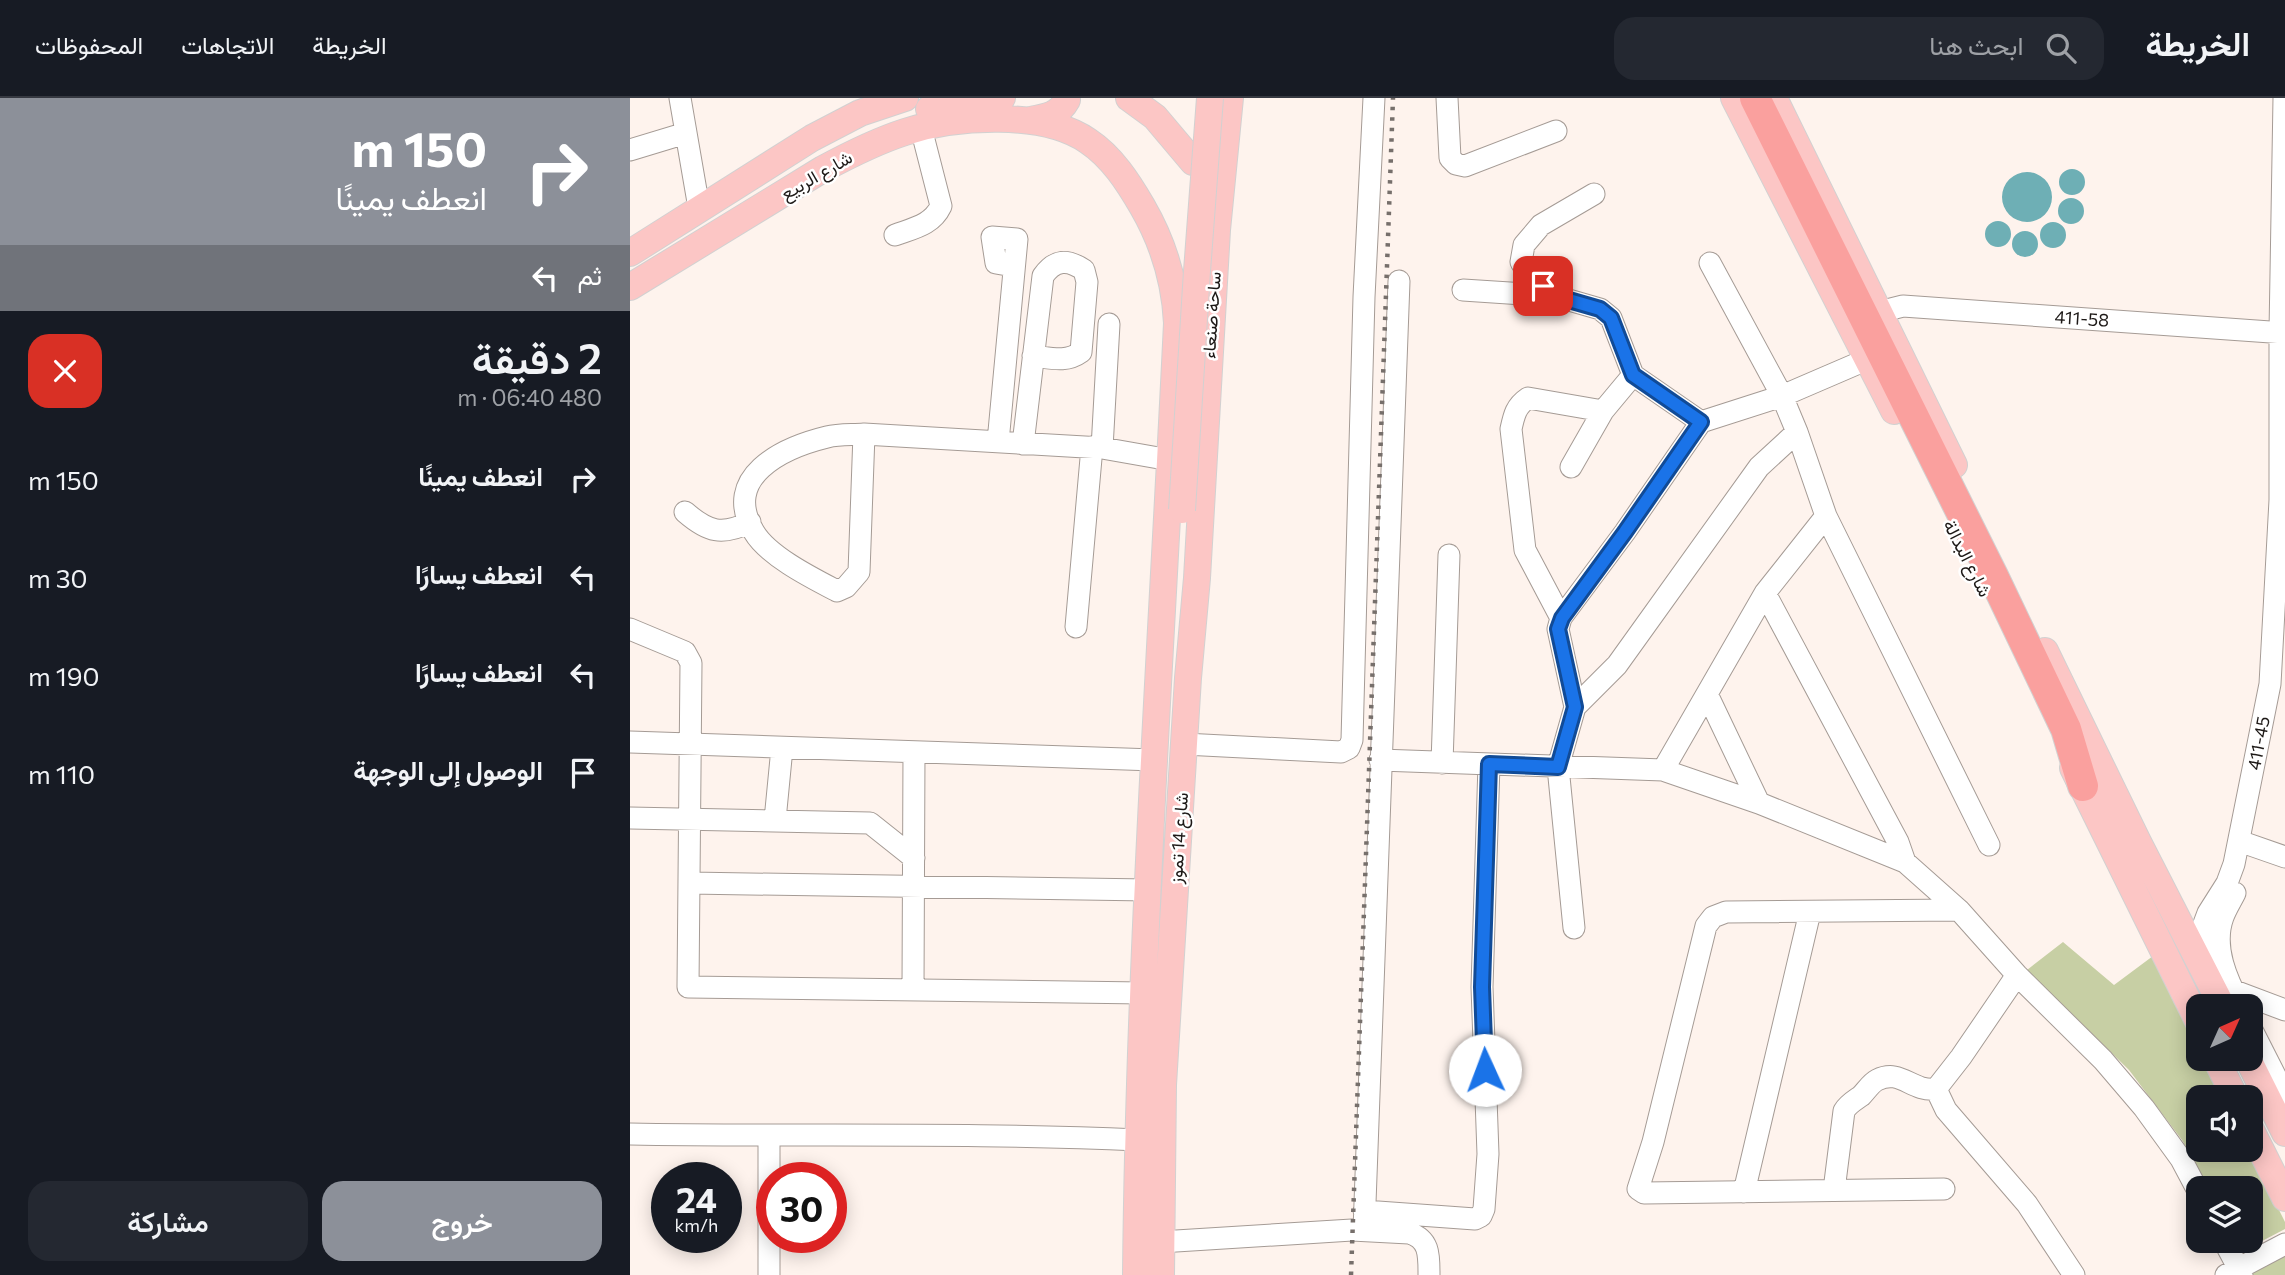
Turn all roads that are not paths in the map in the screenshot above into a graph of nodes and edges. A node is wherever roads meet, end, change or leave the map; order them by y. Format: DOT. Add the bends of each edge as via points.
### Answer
graph roads {
  1 [pos="680,98"];
  2 [pos="905,98"];
  3 [pos="1002,98"];
  4 [pos="1129,98"];
  5 [pos="1210,98"];
  6 [pos="1230,98"];
  7 [pos="1374,98"];
  8 [pos="1447,98"];
  9 [pos="1734,98"];
  10 [pos="1755,98"];
  11 [pos="1774,98"];
  12 [pos="2284,98"];
  13 [pos="1067,100"];
  14 [pos="1022,122"];
  15 [pos="921,128"];
  16 [pos="1556,131"];
  17 [pos="686,133"];
  18 [pos="630,150"];
  19 [pos="1193,162"];
  20 [pos="2284,164"];
  21 [pos="1594,194"];
  22 [pos="1212,198"];
  23 [pos="699,208"];
  24 [pos="1217,230"];
  25 [pos="895,235"];
  26 [pos="630,253"];
  27 [pos="1710,263"];
  28 [pos="1013,266"];
  29 [pos="630,269"];
  30 [pos="1399,281"];
  31 [pos="630,287"];
  32 [pos="1463,290"];
  33 [pos="1555,296"];
  34 [pos="1879,312"];
  35 [pos="1110,324"];
  36 [pos="2282,332"];
  37 [pos="1034,356"];
  38 [pos="1878,362"];
  39 [pos="1633,375"];
  40 [pos="1782,396"];
  41 [pos="1174,398"];
  42 [pos="1206,400"];
  43 [pos="1603,411"];
  44 [pos="1701,422"];
  45 [pos="1797,432"];
  46 [pos="864,434"];
  47 [pos="998,442"];
  48 [pos="1023,444"];
  49 [pos="1097,448"];
  50 [pos="1170,460"];
  51 [pos="1571,467"];
  52 [pos="2282,500"];
  53 [pos="685,512"];
  54 [pos="1826,516"];
  55 [pos="750,522"];
  56 [pos="1449,555"];
  57 [pos="1765,593"];
  58 [pos="1562,618"];
  59 [pos="1076,627"];
  60 [pos="630,629"];
  61 [pos="2277,686"];
  62 [pos="1707,694"];
  63 [pos="1575,707"];
  64 [pos="630,742"];
  65 [pos="1184,744"];
  66 [pos="690,746"];
  67 [pos="782,748"];
  68 [pos="914,752"];
  69 [pos="1154,760"];
  70 [pos="1380,760"];
  71 [pos="1442,762"];
  72 [pos="1489,764"];
  73 [pos="1558,767"];
  74 [pos="1663,769"];
  75 [pos="2083,786"];
  76 [pos="1759,803"];
  77 [pos="630,818"];
  78 [pos="690,819"];
  79 [pos="775,820"];
  80 [pos="2239,841"];
  81 [pos="1989,845"];
  82 [pos="2285,857"];
  83 [pos="914,858"];
  84 [pos="1150,860"];
  85 [pos="1905,862"];
  86 [pos="690,883"];
  87 [pos="913,887"];
  88 [pos="1148,890"];
  89 [pos="1959,910"];
  90 [pos="1810,912"];
  91 [pos="1574,929"];
  92 [pos="2205,972"];
  93 [pos="2017,975"];
  94 [pos="913,990"];
  95 [pos="1143,992"];
  96 [pos="2223,994"];
  97 [pos="2227,994"];
  98 [pos="2186,996"];
  99 [pos="2263,1006"];
  100 [pos="2285,1010"];
  101 [pos="2263,1052"];
  102 [pos="2254,1071"];
  103 [pos="1936,1089"];
  104 [pos="2285,1095"];
  105 [pos="2285,1133"];
  106 [pos="630,1134"];
  107 [pos="769,1136"];
  108 [pos="1138,1140"];
  109 [pos="2263,1154"];
  110 [pos="2190,1176"];
  111 [pos="1944,1189"];
  112 [pos="1834,1191"];
  113 [pos="1744,1192"];
  114 [pos="2285,1198"];
  115 [pos="1364,1221"];
  116 [pos="1160,1242"];
  117 [pos="2285,1244"];
  118 [pos="2228,1253"];
  119 [pos="2236,1273"];
  120 [pos="769,1275"];
  121 [pos="1136,1275"];
  122 [pos="1161,1275"];
  123 [pos="1429,1275"];
  124 [pos="2074,1275"];
  1 -- 17 [label="street"];
  2 -- 23 [label="main road, شارع الربيع" via="860,113 824,132"];
  3 -- 29 [label="main road" via="935,108 870,126 806,160"];
  4 -- 19 [label="main road" via="1155,117"];
  5 -- 84 [label="main road, bridge" via="1182,510 1170,792"];
  6 -- 24 [label="main road, ساحة صنعاء"];
  7 -- 65 [label="street" via="1352,740 1341,752"];
  8 -- 16 [label="street" via="1450,158 1456,164 1465,166"];
  9 -- 38 [label="main road"];
  10 -- 38 [label="highway"];
  11 -- 34 [label="main road, شارع البدالة"];
  12 -- 20 [label="street, 411-45"];
  13 -- 14 [label="main road" via="1052,115"];
  14 -- 15 [label="main road, شارع الربيع" via="964,121"];
  14 -- 41 [label="main road, ساحة صنعاء" via="1055,126 1086,139 1112,161 1135,193 1156,234 1176,301"];
  15 -- 25 [label="street" via="941,206 929,223"];
  15 -- 31 [label="main road, شارع الربيع" via="822,169"];
  17 -- 18 [label="street"];
  17 -- 23 [label="street"];
  20 -- 36 [label="street, 411-45"];
  21 -- 33 [label="street" via="1542,225 1524,245 1521,262 1530,276"];
  22 -- 24 [label="main road, ساحة صنعاء"];
  23 -- 26 [label="main road, شارع الربيع"];
  24 -- 42 [label="main road, ساحة صنعاء"];
  27 -- 40 [label="street"];
  28 -- 47 [label="street"];
  30 -- 70 [label="street"];
  32 -- 33 [label="street"];
  33 -- 39 [label="street" via="1600,309 1611,318"];
  34 -- 36 [label="street, 411-58" via="1903,306"];
  34 -- 92 [label="main road, شارع البدالة"];
  35 -- 49 [label="street"];
  36 -- 52 [label="street, 411-45"];
  37 -- 48 [label="street"];
  38 -- 40 [label="street"];
  38 -- 75 [label="highway" via="1987,563 2066,729"];
  39 -- 43 [label="street"];
  39 -- 44 [label="street"];
  40 -- 44 [label="street"];
  40 -- 45 [label="street"];
  41 -- 42 [label="main road" via="1192,407"];
  41 -- 50 [label="main road, ساحة صنعاء"];
  42 -- 65 [label="main road, شارع 14 تموز"];
  43 -- 51 [label="street"];
  43 -- 58 [label="street" via="1528,398 1518,404 1513,416 1525,550"];
  44 -- 58 [label="street"];
  45 -- 54 [label="street"];
  45 -- 63 [label="street" via="1759,467 1617,665"];
  46 -- 47 [label="street"];
  46 -- 55 [label="street" via="829,436 771,460 746,486"];
  46 -- 55 [label="street" via="859,572 846,587 836,591 770,549"];
  47 -- 48 [label="street"];
  48 -- 49 [label="street"];
  49 -- 50 [label="street"];
  49 -- 59 [label="street"];
  50 -- 69 [label="main road, شارع 14 تموز"];
  52 -- 61 [label="street, 411-45"];
  53 -- 55 [label="street" via="716,531"];
  54 -- 57 [label="street"];
  54 -- 81 [label="street"];
  56 -- 71 [label="street"];
  57 -- 62 [label="street"];
  57 -- 85 [label="street"];
  58 -- 63 [label="street" via="1558,629"];
  60 -- 66 [label="street" via="685,652 691,663"];
  61 -- 80 [label="street, 411-45"];
  62 -- 74 [label="street"];
  62 -- 76 [label="street"];
  63 -- 73 [label="street"];
  64 -- 66 [label="street"];
  65 -- 116 [label="main road, شارع 14 تموز" via="1163,1085"];
  66 -- 67 [label="street"];
  66 -- 78 [label="street"];
  67 -- 68 [label="street"];
  67 -- 79 [label="street"];
  68 -- 69 [label="street"];
  68 -- 83 [label="street"];
  69 -- 84 [label="main road, شارع 14 تموز"];
  70 -- 71 [label="street"];
  70 -- 115 [label="street"];
  71 -- 72 [label="street"];
  72 -- 73 [label="street"];
  72 -- 115 [label="street" via="1482,987 1488,1154 1485,1209 1475,1219"];
  73 -- 74 [label="street"];
  73 -- 91 [label="street"];
  74 -- 76 [label="street"];
  75 -- 98 [label="main road"];
  76 -- 85 [label="street"];
  77 -- 78 [label="street"];
  78 -- 79 [label="street"];
  78 -- 86 [label="street"];
  79 -- 83 [label="street" via="870,823"];
  80 -- 82 [label="street"];
  80 -- 92 [label="street" via="2227,883 2202,929"];
  80 -- 97 [label="street" via="2246,862 2222,919 2219,940"];
  83 -- 87 [label="street"];
  84 -- 88 [label="main road, شارع 14 تموز"];
  85 -- 89 [label="street"];
  86 -- 87 [label="street"];
  86 -- 94 [label="street" via="688,987"];
  87 -- 88 [label="street"];
  87 -- 94 [label="street"];
  88 -- 95 [label="main road, شارع 14 تموز"];
  89 -- 90 [label="street"];
  89 -- 93 [label="street"];
  90 -- 113 [label="street"];
  90 -- 113 [label="street" via="1726,912 1706,926 1638,1189 1644,1193"];
  92 -- 96 [label="main road, شارع البدالة"];
  93 -- 103 [label="street"];
  93 -- 110 [label="street" via="2103,1060 2144,1108"];
  94 -- 95 [label="street"];
  95 -- 108 [label="main road, شارع 14 تموز"];
  99 -- 100 [label="street"];
  101 -- 104 [label="street"];
  102 -- 105 [label="main road"];
  103 -- 112 [label="street" via="1887,1077 1875,1081 1847,1105"];
  103 -- 124 [label="street" via="1947,1110 2027,1204"];
  106 -- 107 [label="street"];
  107 -- 108 [label="street" via="1028,1135"];
  107 -- 120 [label="street"];
  108 -- 121 [label="main road, شارع 14 تموز"];
  109 -- 114 [label="main road"];
  111 -- 112 [label="street"];
  112 -- 113 [label="street"];
  115 -- 116 [label="street"];
  115 -- 123 [label="street" via="1418,1235 1429,1251"];
  116 -- 122 [label="main road, شارع 14 تموز"];
  117 -- 119 [label="street"];
  118 -- 119 [label="street"];
}
